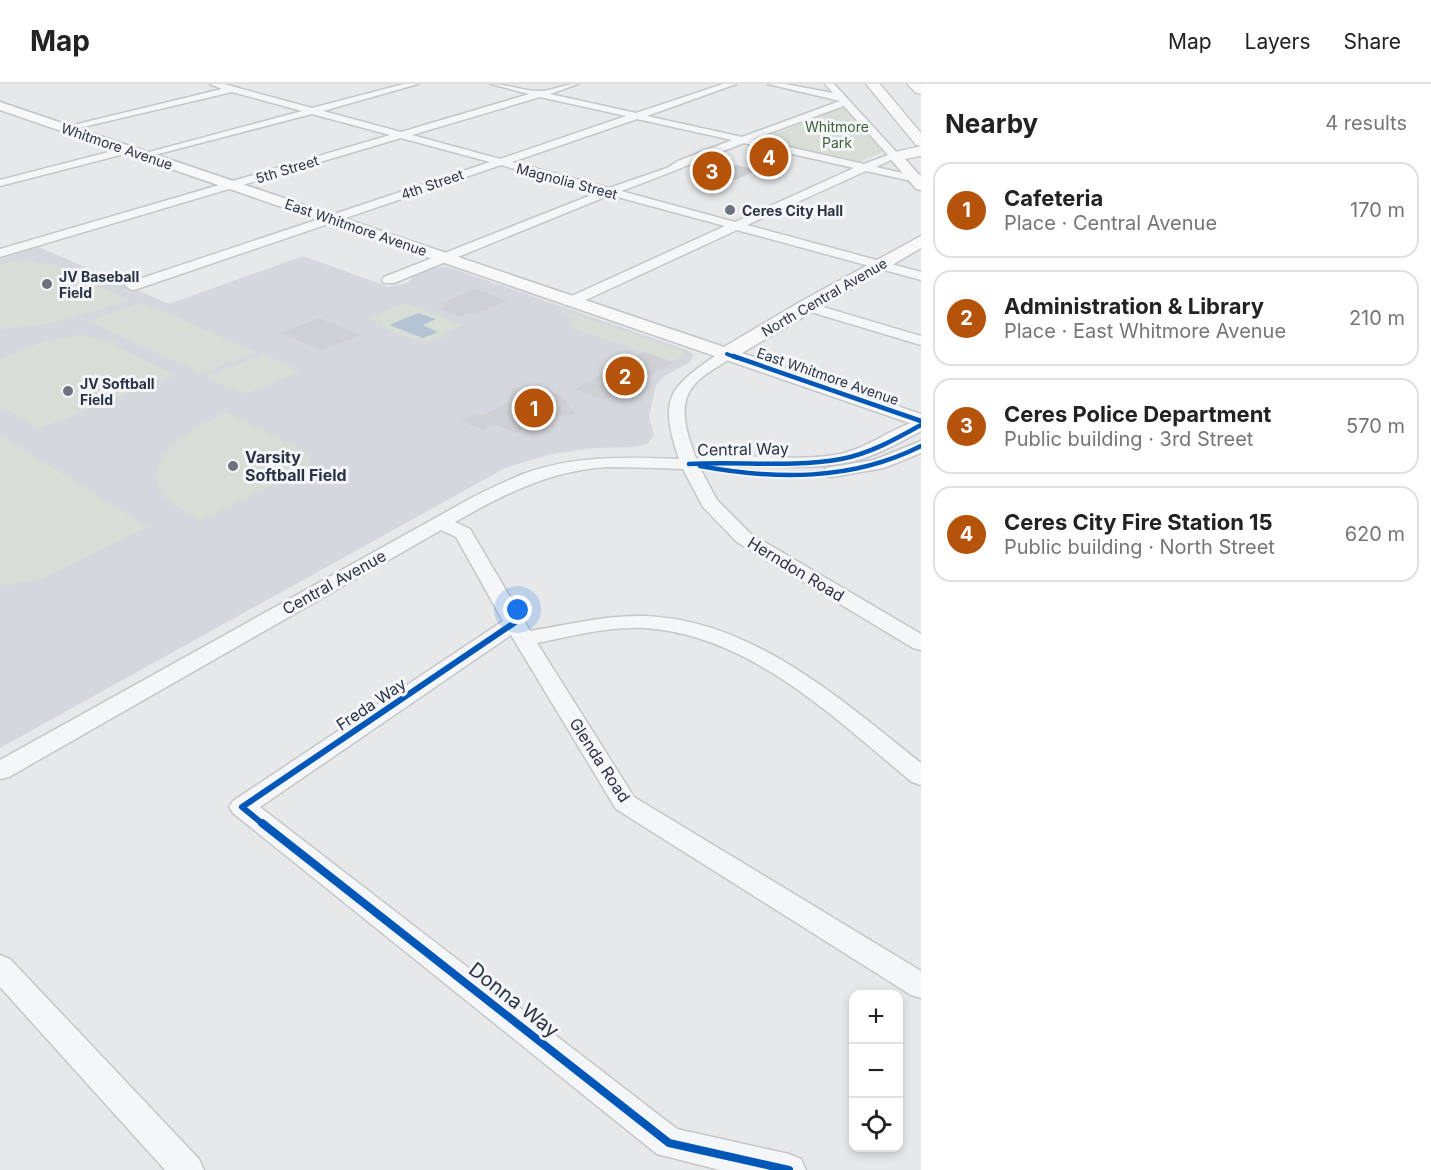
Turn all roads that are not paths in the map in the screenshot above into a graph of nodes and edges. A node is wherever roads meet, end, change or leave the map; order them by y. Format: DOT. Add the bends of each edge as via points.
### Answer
graph roads {
  1 [pos="214,84"];
  2 [pos="414,84"];
  3 [pos="495,84"];
  4 [pos="574,84"];
  5 [pos="732,84"];
  6 [pos="772,84"];
  7 [pos="829,84"];
  8 [pos="868,84"];
  9 [pos="873,84"];
  10 [pos="914,84"];
  11 [pos="233,89"];
  12 [pos="921,90"];
  13 [pos="540,94"];
  14 [pos="884,97"];
  15 [pos="844,100"];
  16 [pos="0,106"];
  17 [pos="312,110"];
  18 [pos="634,116"];
  19 [pos="66,128"];
  20 [pos="402,135"];
  21 [pos="741,140"];
  22 [pos="921,142"];
  23 [pos="128,150"];
  24 [pos="921,151"];
  25 [pos="143,155"];
  26 [pos="895,156"];
  27 [pos="498,162"];
  28 [pos="865,168"];
  29 [pos="919,182"];
  30 [pos="0,183"];
  31 [pos="234,185"];
  32 [pos="608,192"];
  33 [pos="330,218"];
  34 [pos="735,226"];
  35 [pos="921,241"];
  36 [pos="0,253"];
  37 [pos="441,257"];
  38 [pos="879,265"];
  39 [pos="921,276"];
  40 [pos="389,280"];
  41 [pos="132,286"];
  42 [pos="570,302"];
  43 [pos="806,306"];
  44 [pos="921,341"];
  45 [pos="727,354"];
  46 [pos="921,423"];
  47 [pos="921,446"];
  48 [pos="689,464"];
  49 [pos="440,523"];
  50 [pos="519,631"];
  51 [pos="921,643"];
  52 [pos="0,771"];
  53 [pos="921,776"];
  54 [pos="242,807"];
  55 [pos="0,967"];
  56 [pos="921,986"];
  57 [pos="187,1170"];
  58 [pos="789,1170"];
  1 -- 11 [label="street, Magnolia Street"];
  2 -- 17 [label="street"];
  3 -- 13 [label="street"];
  4 -- 13 [label="street, 5th Street"];
  5 -- 18 [label="street, 4th Street"];
  6 -- 15 [label="street"];
  7 -- 15 [label="street"];
  8 -- 14 [label="highway"];
  9 -- 14 [label="highway"];
  10 -- 12 [label="highway"];
  11 -- 17 [label="street, Magnolia Street"];
  11 -- 19 [label="street"];
  13 -- 18 [label="street"];
  13 -- 20 [label="street, 5th Street"];
  14 -- 22 [label="highway"];
  15 -- 21 [label="street"];
  15 -- 26 [label="street"];
  16 -- 19 [label="main road, Whitmore Avenue"];
  17 -- 20 [label="street, Magnolia Street"];
  17 -- 25 [label="street"];
  18 -- 21 [label="street"];
  18 -- 27 [label="street, 4th Street"];
  19 -- 23 [label="main road, Whitmore Avenue"];
  20 -- 27 [label="street, Magnolia Street"];
  20 -- 31 [label="street, 5th Street"];
  21 -- 28 [label="street"];
  21 -- 32 [label="street"];
  23 -- 25 [label="main road, Whitmore Avenue"];
  23 -- 30 [label="street"];
  24 -- 26 [label="highway"];
  25 -- 31 [label="main road, Whitmore Avenue"];
  26 -- 28 [label="street"];
  26 -- 29 [label="main road"];
  27 -- 32 [label="street, Magnolia Street"];
  27 -- 33 [label="street, 4th Street"];
  28 -- 29 [label="street"];
  28 -- 34 [label="street"];
  31 -- 33 [label="main road, East Whitmore Avenue"];
  31 -- 36 [label="street, 5th Street"];
  32 -- 34 [label="street, Magnolia Street"];
  32 -- 37 [label="street"];
  33 -- 37 [label="main road, East Whitmore Avenue"];
  33 -- 41 [label="street, 4th Street"];
  34 -- 38 [label="street, Magnolia Street"];
  34 -- 42 [label="street"];
  35 -- 38 [label="main road, North Central Avenue"];
  37 -- 40 [label="street"];
  37 -- 42 [label="main road, East Whitmore Avenue"];
  38 -- 39 [label="street, Magnolia Street"];
  38 -- 43 [label="main road, North Central Avenue"];
  42 -- 45 [label="main road, East Whitmore Avenue"];
  43 -- 44 [label="street"];
  43 -- 45 [label="main road, North Central Avenue"];
  45 -- 46 [label="main road, East Whitmore Avenue"];
  45 -- 48 [label="street, Herndon Road" via="698,373 680,393 677,429"];
  46 -- 48 [label="street, Central Way" via="871,450 840,459"];
  47 -- 48 [label="street, Central Way" via="907,455 864,468 809,475 730,473"];
  48 -- 49 [label="street, Central Avenue" via="608,462 557,470 517,482"];
  48 -- 51 [label="street, Herndon Road" via="709,503 744,538"];
  49 -- 50 [label="street, Glenda Road" via="463,533"];
  49 -- 52 [label="street, Central Avenue"];
  50 -- 53 [label="street" via="625,622 667,624 713,636 804,682"];
  50 -- 54 [label="street, Freda Way"];
  50 -- 56 [label="street, Glenda Road" via="625,803"];
  54 -- 58 [label="street, Donna Way" via="669,1143"];
  55 -- 57 [label="street"];
}
